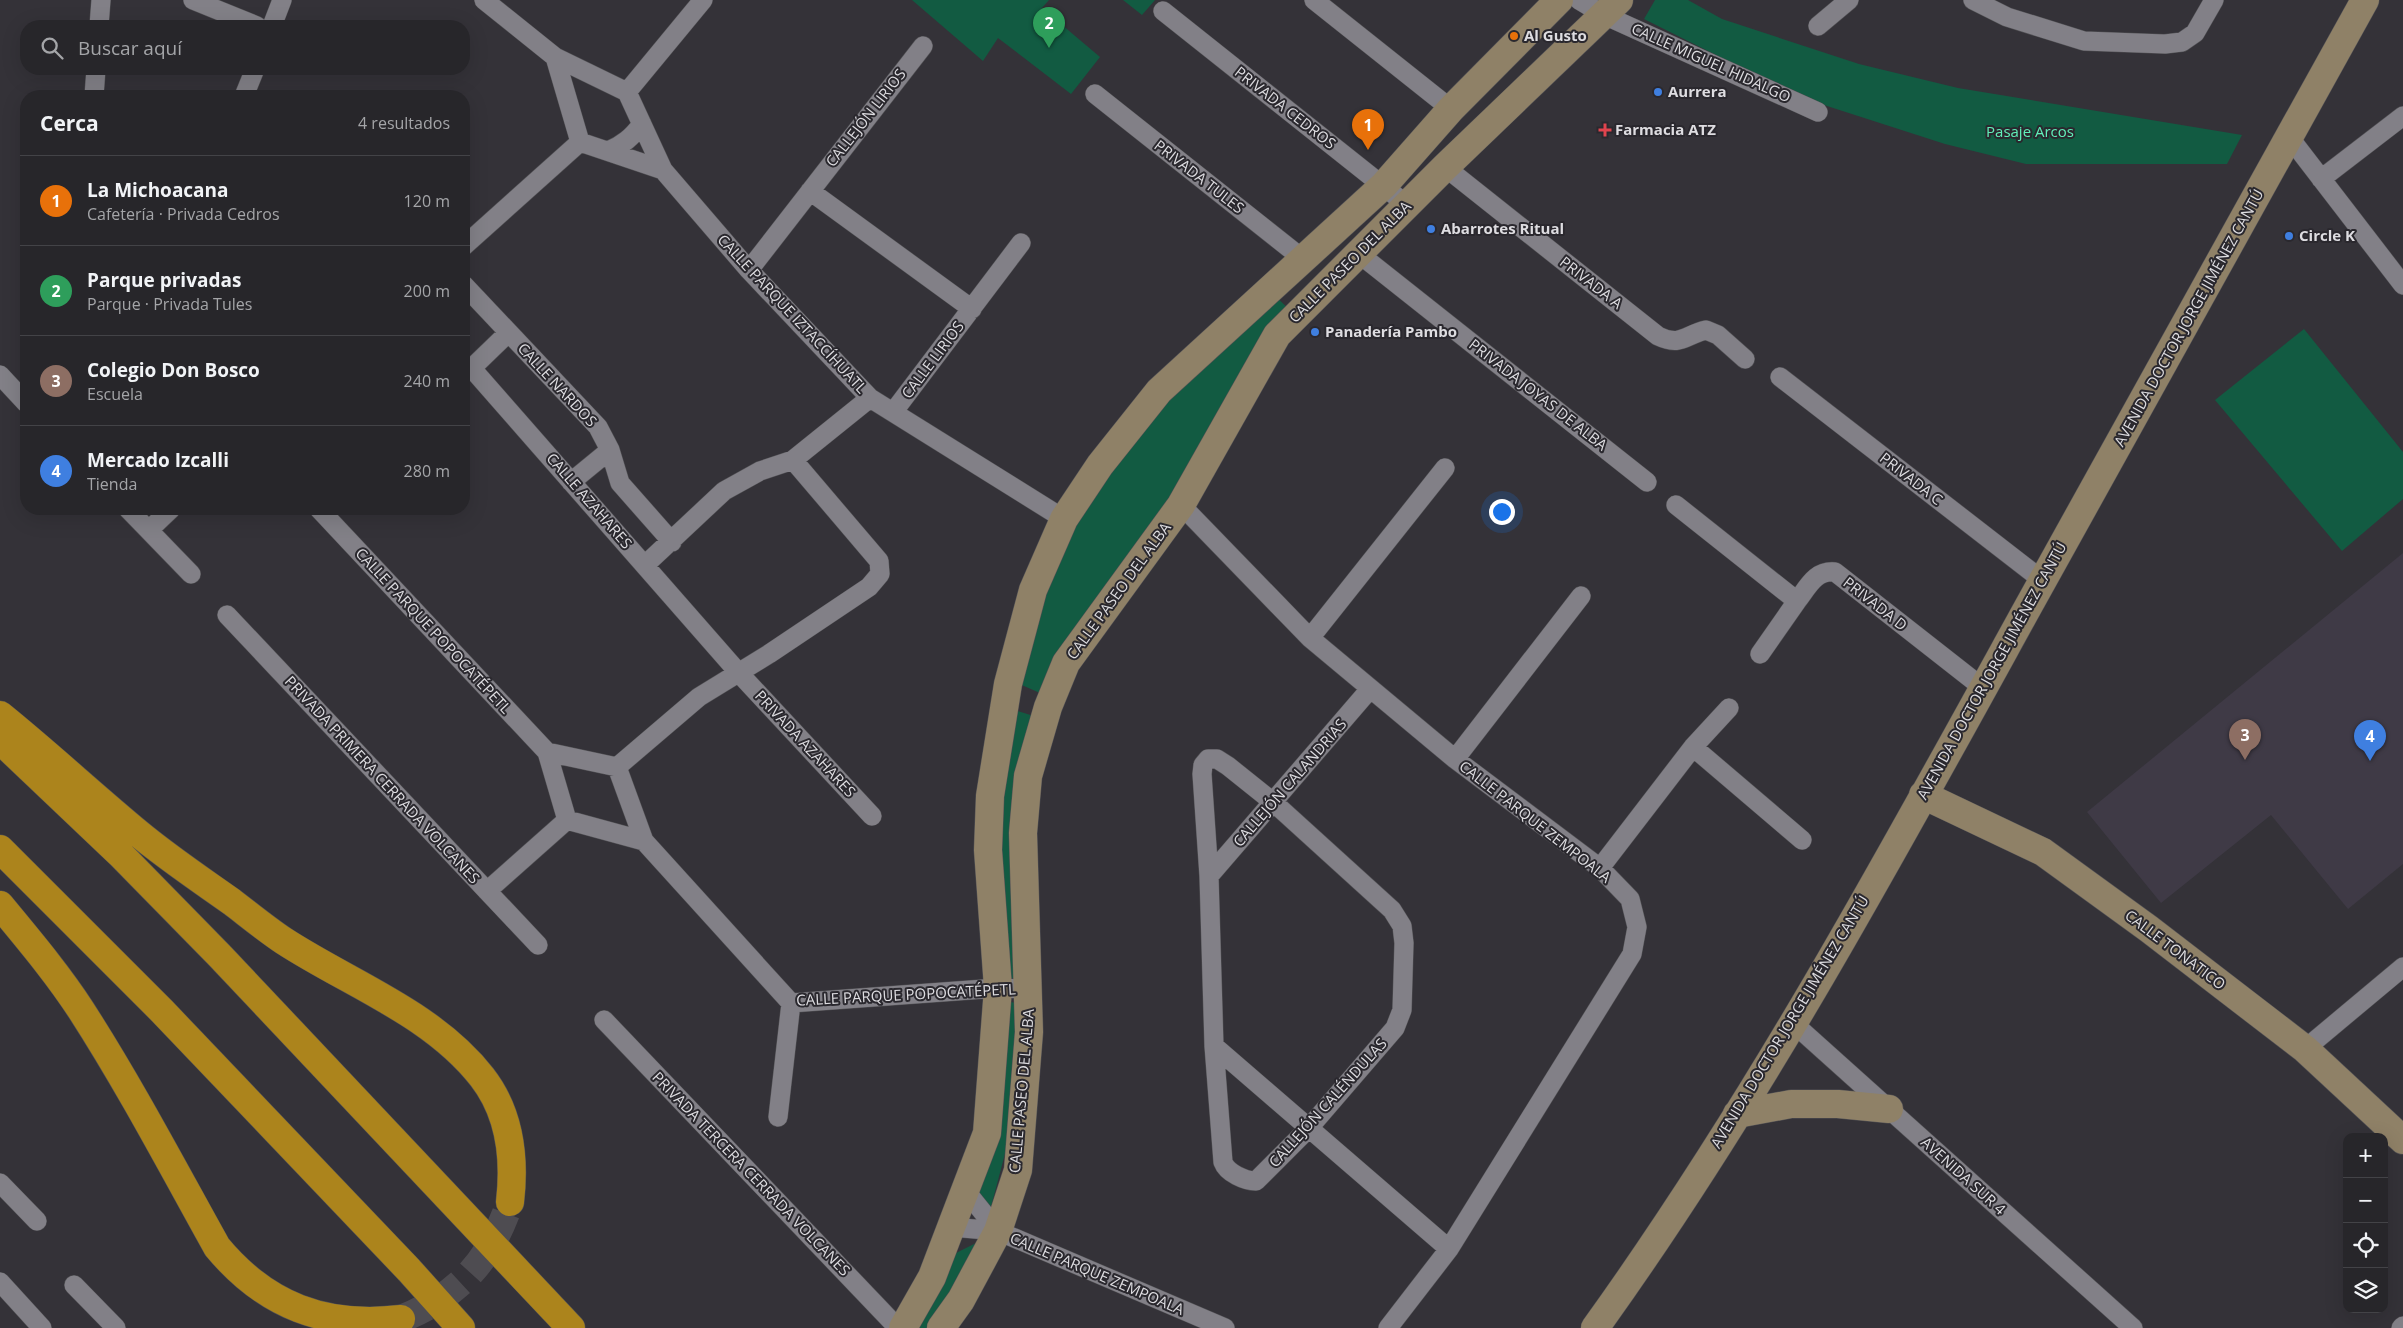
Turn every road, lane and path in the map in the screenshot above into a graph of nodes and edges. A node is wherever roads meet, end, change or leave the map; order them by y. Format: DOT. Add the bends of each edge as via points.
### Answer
graph roads {
  1 [pos="101,0"];
  2 [pos="193,0"];
  3 [pos="282,0"];
  4 [pos="484,0"];
  5 [pos="1314,0"];
  6 [pos="1559,0"];
  7 [pos="1579,0"];
  8 [pos="1849,0"];
  9 [pos="1973,0"];
  10 [pos="2214,0"];
  11 [pos="2365,0"];
  12 [pos="702,1"];
  13 [pos="1612,7"];
  14 [pos="1163,11"];
  15 [pos="99,20"];
  16 [pos="242,20"];
  17 [pos="274,20"];
  18 [pos="1818,26"];
  19 [pos="923,46"];
  20 [pos="555,58"];
  21 [pos="96,75"];
  22 [pos="253,75"];
  23 [pos="94,90"];
  24 [pos="246,90"];
  25 [pos="627,92"];
  26 [pos="1095,94"];
  27 [pos="1451,109"];
  28 [pos="1818,112"];
  29 [pos="2403,116"];
  30 [pos="642,124"];
  31 [pos="2290,138"];
  32 [pos="580,142"];
  33 [pos="608,151"];
  34 [pos="1445,166"];
  35 [pos="663,170"];
  36 [pos="2321,179"];
  37 [pos="1384,185"];
  38 [pos="810,191"];
  39 [pos="1407,205"];
  40 [pos="470,241"];
  41 [pos="1021,243"];
  42 [pos="1358,253"];
  43 [pos="1304,259"];
  44 [pos="750,270"];
  45 [pos="2403,285"];
  46 [pos="470,292"];
  47 [pos="972,309"];
  48 [pos="508,333"];
  49 [pos="1746,359"];
  50 [pos="0,375"];
  51 [pos="1780,378"];
  52 [pos="20,397"];
  53 [pos="870,398"];
  54 [pos="894,411"];
  55 [pos="610,450"];
  56 [pos="793,460"];
  57 [pos="1445,468"];
  58 [pos="571,482"];
  59 [pos="1647,482"];
  60 [pos="1181,505"];
  61 [pos="1676,505"];
  62 [pos="134,515"];
  63 [pos="165,515"];
  64 [pos="326,515"];
  65 [pos="1064,519"];
  66 [pos="149,530"];
  67 [pos="672,542"];
  68 [pos="645,565"];
  69 [pos="191,574"];
  70 [pos="2042,580"];
  71 [pos="1581,596"];
  72 [pos="1796,601"];
  73 [pos="227,614"];
  74 [pos="1310,638"];
  75 [pos="1760,654"];
  76 [pos="738,672"];
  77 [pos="1008,684"];
  78 [pos="1983,688"];
  79 [pos="1370,689"];
  80 [pos="1048,708"];
  81 [pos="1729,708"];
  82 [pos="0,715"];
  83 [pos="0,740"];
  84 [pos="1693,747"];
  85 [pos="547,752"];
  86 [pos="1455,759"];
  87 [pos="617,767"];
  88 [pos="1922,796"];
  89 [pos="1273,802"];
  90 [pos="872,816"];
  91 [pos="567,820"];
  92 [pos="1802,840"];
  93 [pos="644,841"];
  94 [pos="0,849"];
  95 [pos="1600,868"];
  96 [pos="1209,876"];
  97 [pos="487,891"];
  98 [pos="0,905"];
  99 [pos="538,945"];
  100 [pos="2403,967"];
  101 [pos="998,988"];
  102 [pos="1029,989"];
  103 [pos="791,1003"];
  104 [pos="604,1020"];
  105 [pos="1793,1023"];
  106 [pos="1214,1046"];
  107 [pos="2305,1049"];
  108 [pos="1889,1110"];
  109 [pos="1737,1114"];
  110 [pos="778,1117"];
  111 [pos="1308,1129"];
  112 [pos="2403,1140"];
  113 [pos="0,1183"];
  114 [pos="965,1190"];
  115 [pos="510,1202"];
  116 [pos="37,1221"];
  117 [pos="951,1227"];
  118 [pos="998,1231"];
  119 [pos="1449,1249"];
  120 [pos="0,1282"];
  121 [pos="74,1285"];
  122 [pos="401,1319"];
  123 [pos="32,1325"];
  124 [pos="1215,1326"];
  125 [pos="116,1328"];
  126 [pos="461,1328"];
  127 [pos="571,1328"];
  128 [pos="898,1328"];
  129 [pos="903,1328"];
  130 [pos="941,1328"];
  131 [pos="1388,1328"];
  132 [pos="1595,1328"];
  133 [pos="2133,1328"];
  1 -- 15 [label="street"];
  2 -- 16 [label="street"];
  3 -- 17 [label="street"];
  4 -- 20 [label="street"];
  5 -- 27 [label="street"];
  6 -- 27 [label="street, CALLE PASEO DEL ALBA"];
  7 -- 13 [label="street, CALLE MIGUEL HIDALGO"];
  8 -- 18 [label="street"];
  9 -- 10 [label="street" via="2007,17 2084,41 2165,44 2182,42 2194,33"];
  11 -- 31 [label="street, AVENIDA DOCTOR JORGE JIMÉNEZ CANTÚ"];
  12 -- 25 [label="street"];
  13 -- 28 [label="street, CALLE MIGUEL HIDALGO"];
  13 -- 34 [label="street, CALLE PASEO DEL ALBA"];
  14 -- 37 [label="street, PRIVADA CEDROS"];
  19 -- 38 [label="street, CALLEJÓN LIRIOS"];
  20 -- 25 [label="street"];
  20 -- 32 [label="street"];
  21 -- 23 [label="street"];
  22 -- 24 [label="street"];
  25 -- 30 [label="street, CALLE PARQUE IZTACCÍHUATL"];
  26 -- 43 [label="street, PRIVADA TULES"];
  27 -- 37 [label="street, CALLE PASEO DEL ALBA"];
  29 -- 36 [label="street"];
  30 -- 33 [label="street" via="621,146"];
  30 -- 35 [label="street, CALLE PARQUE IZTACCÍHUATL"];
  31 -- 36 [label="street"];
  31 -- 70 [label="street, AVENIDA DOCTOR JORGE JIMÉNEZ CANTÚ"];
  32 -- 33 [label="street, CALLE PARQUE IZTACCÍHUATL"];
  32 -- 40 [label="street"];
  33 -- 35 [label="street, CALLE PARQUE IZTACCÍHUATL"];
  34 -- 39 [label="street, CALLE PASEO DEL ALBA"];
  34 -- 49 [label="street, PRIVADA A" via="1658,336 1670,342 1706,330 1718,335"];
  35 -- 44 [label="street, CALLE PARQUE IZTACCÍHUATL"];
  36 -- 45 [label="street"];
  37 -- 39 [label="street, PRIVADA CEDROS"];
  37 -- 43 [label="street, CALLE PASEO DEL ALBA"];
  38 -- 44 [label="street"];
  38 -- 47 [label="street"];
  39 -- 42 [label="street, CALLE PASEO DEL ALBA"];
  41 -- 47 [label="street"];
  42 -- 59 [label="street, PRIVADA JOYAS DE ALBA"];
  42 -- 60 [label="street, CALLE PASEO DEL ALBA" via="1277,335"];
  43 -- 65 [label="street, CALLE PASEO DEL ALBA" via="1159,391 1100,465"];
  44 -- 53 [label="street, CALLE PARQUE IZTACCÍHUATL"];
  46 -- 48 [label="street, CALLE NARDOS"];
  47 -- 54 [label="street, CALLE LIRIOS"];
  48 -- 55 [label="street, CALLE NARDOS" via="598,427"];
  48 -- 58 [label="street, CALLE AZAHARES" via="477,362 473,367 475,372"];
  50 -- 52 [label="street"];
  51 -- 70 [label="street, PRIVADA C"];
  53 -- 54 [label="street, CALLE PARQUE IZTACCÍHUATL"];
  53 -- 56 [label="street"];
  54 -- 65 [label="street, CALLE PARQUE IZTACCÍHUATL"];
  55 -- 58 [label="street"];
  55 -- 67 [label="street, CALLE NARDOS" via="620,483"];
  56 -- 67 [label="street" via="760,471 724,491"];
  56 -- 76 [label="street" via="879,561 880,574 869,587"];
  57 -- 74 [label="street"];
  58 -- 68 [label="street, CALLE AZAHARES"];
  60 -- 74 [label="street, CALLE PARQUE ZEMPOALA"];
  60 -- 80 [label="street, CALLE PASEO DEL ALBA" via="1066,662"];
  61 -- 72 [label="street"];
  62 -- 66 [label="street"];
  63 -- 66 [label="street"];
  64 -- 85 [label="street, CALLE PARQUE POPOCATÉPETL"];
  65 -- 77 [label="street, CALLE PASEO DEL ALBA" via="1033,590"];
  66 -- 69 [label="street"];
  67 -- 68 [label="street"];
  68 -- 76 [label="street, CALLE AZAHARES"];
  70 -- 78 [label="street, AVENIDA DOCTOR JORGE JIMÉNEZ CANTÚ"];
  71 -- 86 [label="street"];
  72 -- 75 [label="street, PRIVADA D"];
  72 -- 78 [label="street, PRIVADA D" via="1815,578 1825,571 1835,572"];
  73 -- 97 [label="street, PRIVADA PRIMERA CERRADA VOLCANES"];
  74 -- 79 [label="street, CALLE PARQUE ZEMPOALA"];
  76 -- 87 [label="street" via="699,697"];
  76 -- 90 [label="street, PRIVADA AZAHARES"];
  77 -- 80 [label="street" via="1017,703 1024,708"];
  77 -- 101 [label="street, CALLE PASEO DEL ALBA" via="990,796 988,850"];
  78 -- 88 [label="street, AVENIDA DOCTOR JORGE JIMÉNEZ CANTÚ"];
  79 -- 86 [label="street, CALLE PARQUE ZEMPOALA"];
  79 -- 89 [label="street, CALLEJÓN CALANDRIAS"];
  80 -- 102 [label="street, CALLE PASEO DEL ALBA" via="1024,801"];
  81 -- 84 [label="street"];
  82 -- 115 [label="highway" via="139,834 283,940 411,1015 469,1062 483,1079 504,1119 512,1161"];
  83 -- 127 [label="highway" via="120,854 219,955"];
  84 -- 92 [label="street"];
  84 -- 95 [label="street"];
  85 -- 87 [label="street"];
  85 -- 91 [label="street, CALLE PARQUE POPOCATÉPETL"];
  86 -- 95 [label="street, CALLE PARQUE ZEMPOALA"];
  87 -- 93 [label="street, CALLE PARQUE POPOCATÉPETL"];
  88 -- 105 [label="street, AVENIDA DOCTOR JORGE JIMÉNEZ CANTÚ"];
  88 -- 107 [label="street, CALLE TONATICO" via="2043,852"];
  89 -- 96 [label="street, CALLEJÓN CALANDRIAS"];
  89 -- 96 [label="street, CALLEJÓN CALÉNDULAS" via="1228,766 1217,759 1208,759 1202,774"];
  89 -- 111 [label="street, CALLEJÓN CALÉNDULAS" via="1392,910 1402,926 1400,1019"];
  91 -- 93 [label="street"];
  91 -- 97 [label="street"];
  93 -- 103 [label="street, CALLE PARQUE POPOCATÉPETL"];
  94 -- 126 [label="highway" via="169,1019"];
  95 -- 119 [label="street, CALLE PARQUE ZEMPOALA" via="1630,899 1637,927 1632,954"];
  96 -- 106 [label="street, CALLEJÓN CALÉNDULAS"];
  97 -- 99 [label="street, PRIVADA PRIMERA CERRADA VOLCANES"];
  98 -- 122 [label="highway" via="33,944 81,1011 217,1247 232,1264 268,1294 310,1313 355,1322"];
  100 -- 107 [label="street"];
  101 -- 102 [label="street, CALLE PARQUE POPOCATÉPETL"];
  101 -- 103 [label="street, CALLE PARQUE POPOCATÉPETL"];
  101 -- 114 [label="street, CALLE PASEO DEL ALBA" via="987,1133"];
  102 -- 118 [label="street, CALLE PASEO DEL ALBA" via="1029,1032 1018,1170"];
  103 -- 110 [label="street"];
  104 -- 128 [label="street, PRIVADA TERCERA CERRADA VOLCANES"];
  105 -- 108 [label="street, AVENIDA SUR 4"];
  105 -- 109 [label="street, AVENIDA DOCTOR JORGE JIMÉNEZ CANTÚ"];
  106 -- 111 [label="street"];
  106 -- 111 [label="street, CALLEJÓN CALÉNDULAS" via="1226,1169 1256,1181"];
  107 -- 112 [label="street, CALLE TONATICO"];
  108 -- 109 [label="street" via="1838,1104 1791,1104"];
  108 -- 133 [label="street, AVENIDA SUR 4"];
  109 -- 132 [label="street, AVENIDA DOCTOR JORGE JIMÉNEZ CANTÚ" via="1656,1244"];
  111 -- 119 [label="street"];
  113 -- 116 [label="street"];
  114 -- 117 [label="street, CALLE PASEO DEL ALBA"];
  114 -- 118 [label="street, CALLE PARQUE ZEMPOALA"];
  117 -- 118 [label="street, CALLE PARQUE ZEMPOALA"];
  117 -- 129 [label="street, CALLE PASEO DEL ALBA" via="932,1277"];
  118 -- 124 [label="street, CALLE PARQUE ZEMPOALA"];
  118 -- 130 [label="street, CALLE PASEO DEL ALBA" via="961,1300"];
  119 -- 131 [label="street, CALLE PARQUE ZEMPOALA"];
  120 -- 123 [label="street"];
  121 -- 125 [label="street"];
}
